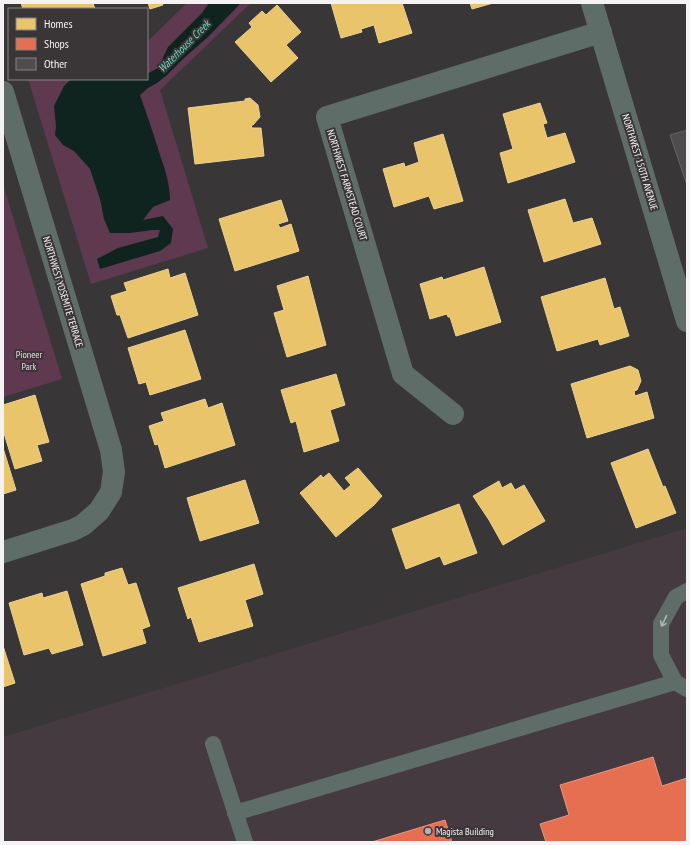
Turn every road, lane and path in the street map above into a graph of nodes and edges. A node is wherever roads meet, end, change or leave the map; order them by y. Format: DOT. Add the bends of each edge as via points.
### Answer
graph roads {
  1 [pos="592,3"];
  2 [pos="601,32"];
  3 [pos="3,92"];
  4 [pos="687,321"];
  5 [pos="452,414"];
  6 [pos="3,552"];
  7 [pos="687,591"];
  8 [pos="681,686"];
  9 [pos="213,744"];
  10 [pos="235,813"];
  11 [pos="244,842"];
  1 -- 2 [label="street, NORTHWEST 150TH AVENUE"];
  2 -- 4 [label="street, NORTHWEST 150TH AVENUE"];
  2 -- 5 [label="street, NORTHWEST FARMSTEAD COURT" via="327,117 403,374"];
  3 -- 6 [label="street, NORTHWEST YOSEMITE TERRACE" via="111,450 114,472 111,492 99,511 83,525"];
  7 -- 8 [label="lane, one-way" via="676,597 661,624 660,655"];
  8 -- 10 [label="lane"];
  9 -- 10 [label="lane"];
  10 -- 11 [label="lane"];
}
